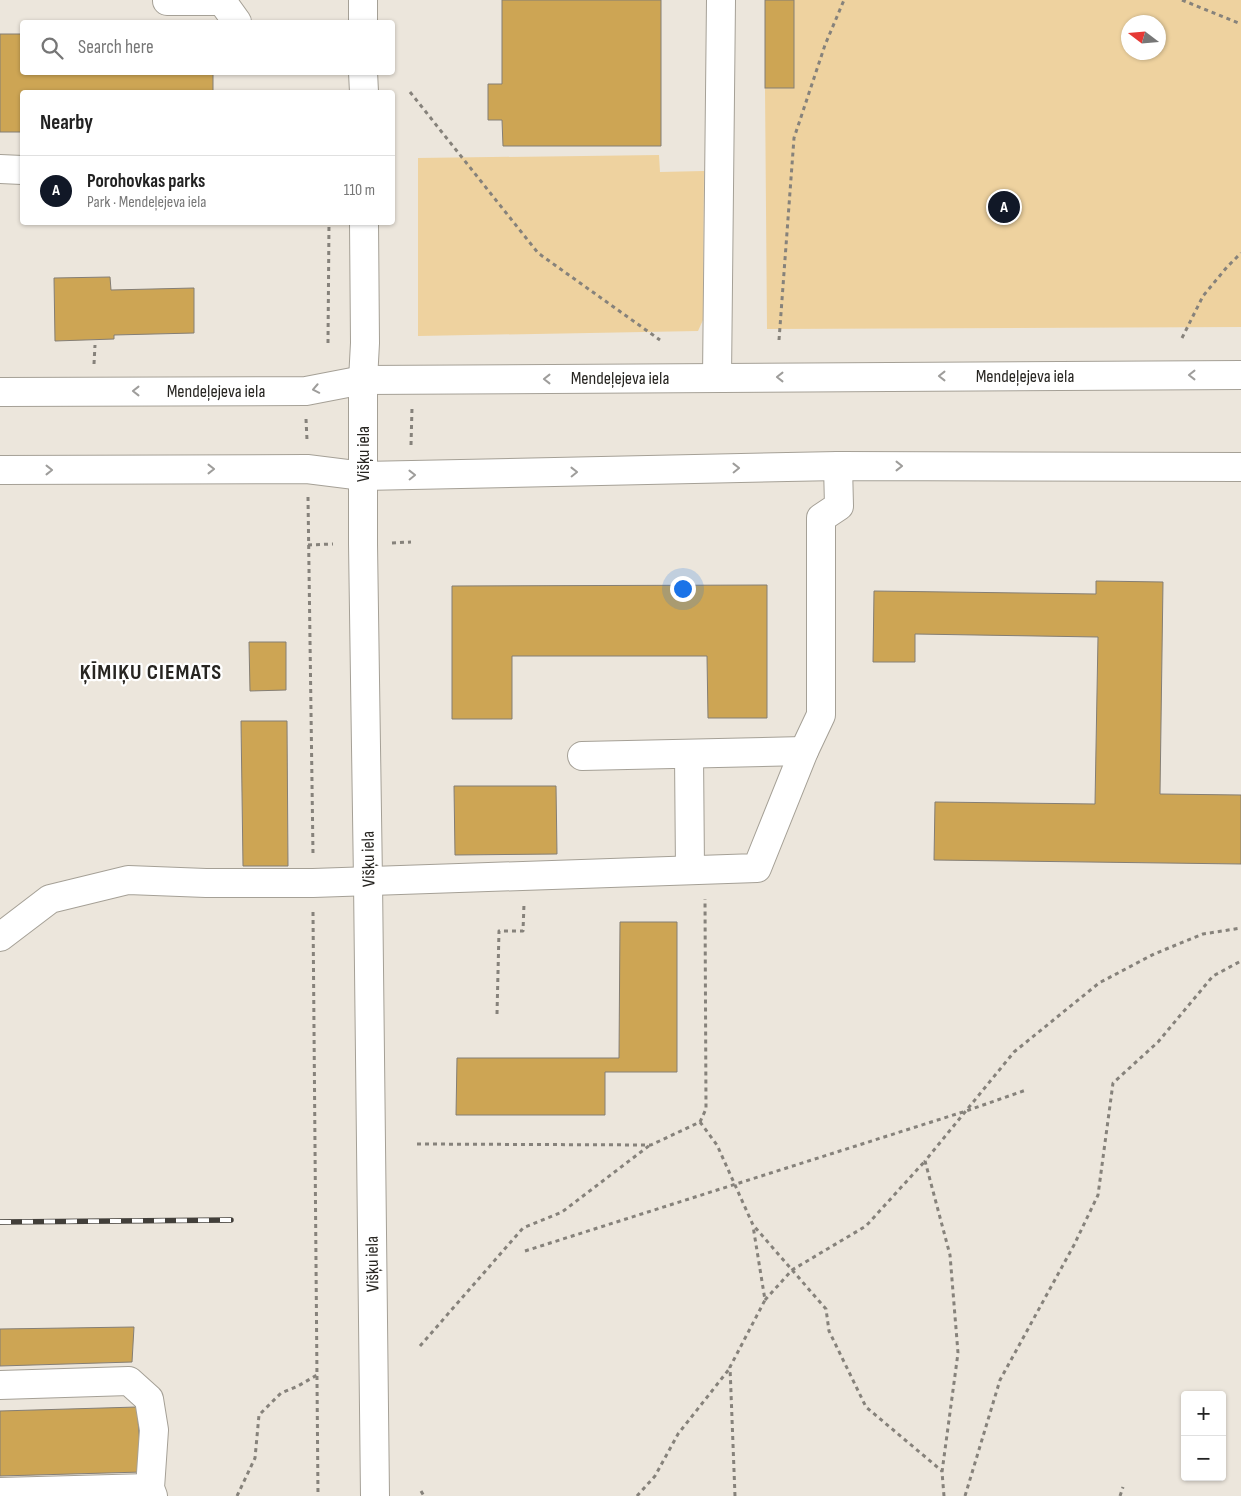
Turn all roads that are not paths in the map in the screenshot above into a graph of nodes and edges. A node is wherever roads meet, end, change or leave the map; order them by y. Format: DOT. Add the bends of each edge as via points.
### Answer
graph roads {
  1 [pos="363,0"];
  2 [pos="721,0"];
  3 [pos="167,1"];
  4 [pos="227,8"];
  5 [pos="363,20"];
  6 [pos="364,75"];
  7 [pos="364,90"];
  8 [pos="0,170"];
  9 [pos="20,170"];
  10 [pos="364,225"];
  11 [pos="1241,375"];
  12 [pos="717,378"];
  13 [pos="364,380"];
  14 [pos="0,392"];
  15 [pos="838,466"];
  16 [pos="1241,467"];
  17 [pos="0,470"];
  18 [pos="363,476"];
  19 [pos="804,751"];
  20 [pos="689,754"];
  21 [pos="582,756"];
  22 [pos="697,869"];
  23 [pos="368,881"];
  24 [pos="0,937"];
  25 [pos="0,1385"];
  26 [pos="0,1492"];
  27 [pos="151,1492"];
  28 [pos="375,1496"];
  1 -- 5 [label="street"];
  2 -- 12 [label="street"];
  3 -- 4 [label="street"];
  6 -- 7 [label="street"];
  8 -- 9 [label="street"];
  10 -- 13 [label="street, Višķu iela"];
  11 -- 12 [label="street, Mendeļejeva iela, one-way"];
  12 -- 13 [label="street, Mendeļejeva iela, one-way"];
  13 -- 14 [label="street, Mendeļejeva iela, one-way" via="306,391"];
  13 -- 18 [label="street, Višķu iela"];
  15 -- 16 [label="street, one-way"];
  18 -- 15 [label="street, one-way"];
  15 -- 19 [label="street" via="838,506 821,518 821,715"];
  17 -- 18 [label="street, one-way" via="307,469"];
  18 -- 23 [label="street, Višķu iela"];
  19 -- 20 [label="street"];
  19 -- 22 [label="street" via="757,868"];
  20 -- 21 [label="street"];
  20 -- 22 [label="street"];
  22 -- 23 [label="street"];
  23 -- 24 [label="street" via="206,883 128,880 50,899"];
  23 -- 28 [label="street, Višķu iela"];
  25 -- 27 [label="street" via="129,1381 149,1399 154,1430"];
  26 -- 27 [label="street"];
}
